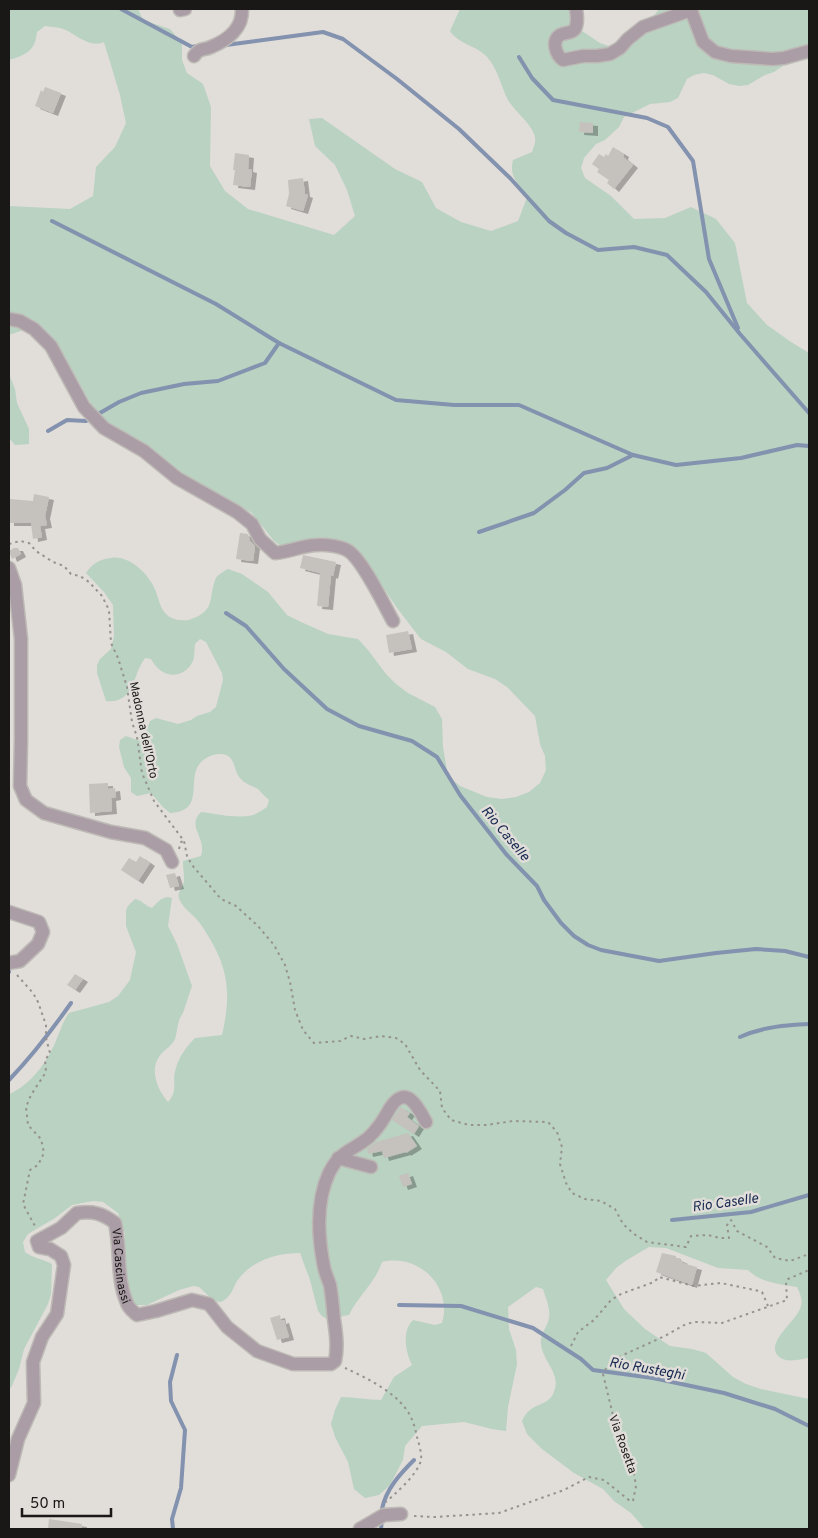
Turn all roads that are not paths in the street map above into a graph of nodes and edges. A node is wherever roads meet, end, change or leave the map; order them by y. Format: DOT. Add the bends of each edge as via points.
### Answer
graph roads {
  1 [pos="242,9"];
  2 [pos="576,9"];
  3 [pos="809,51"];
  4 [pos="194,56"];
  5 [pos="9,318"];
  6 [pos="9,568"];
  7 [pos="393,621"];
  8 [pos="172,862"];
  9 [pos="9,912"];
  10 [pos="9,963"];
  11 [pos="426,1122"];
  12 [pos="338,1158"];
  13 [pos="371,1167"];
  14 [pos="9,1475"];
  15 [pos="401,1514"];
  16 [pos="360,1529"];
  1 -- 4 [label="street" via="239,28"];
  2 -- 3 [label="street" via="575,28 556,40 555,49 563,60 610,54 643,27 691,10 703,42 715,52 731,56 784,58"];
  5 -- 7 [label="street" via="34,328 51,346 84,406 104,428 144,452 177,478 237,512 252,524 260,539 275,553 315,545 347,550 359,562"];
  6 -- 8 [label="street" via="15,585 21,639 20,786 26,800 44,813 145,838 166,850"];
  9 -- 10 [label="street" via="39,922 43,932 38,944 20,961"];
  11 -- 12 [label="street" via="416,1103 403,1097 395,1100 380,1126"];
  12 -- 13 [label="street"];
  12 -- 14 [label="street, Via Cascinassi" via="325,1185 319,1214 324,1268 330,1285 337,1342 335,1361 331,1364 293,1364 258,1351 227,1327 209,1304 192,1300 137,1315 127,1305 120,1276 116,1223 104,1215 77,1213 61,1228 37,1241 38,1247 50,1249 61,1256 64,1265 61,1294 57,1314 42,1337 33,1362 34,1403 18,1439"];
  15 -- 16 [label="street" via="384,1515"];
}
